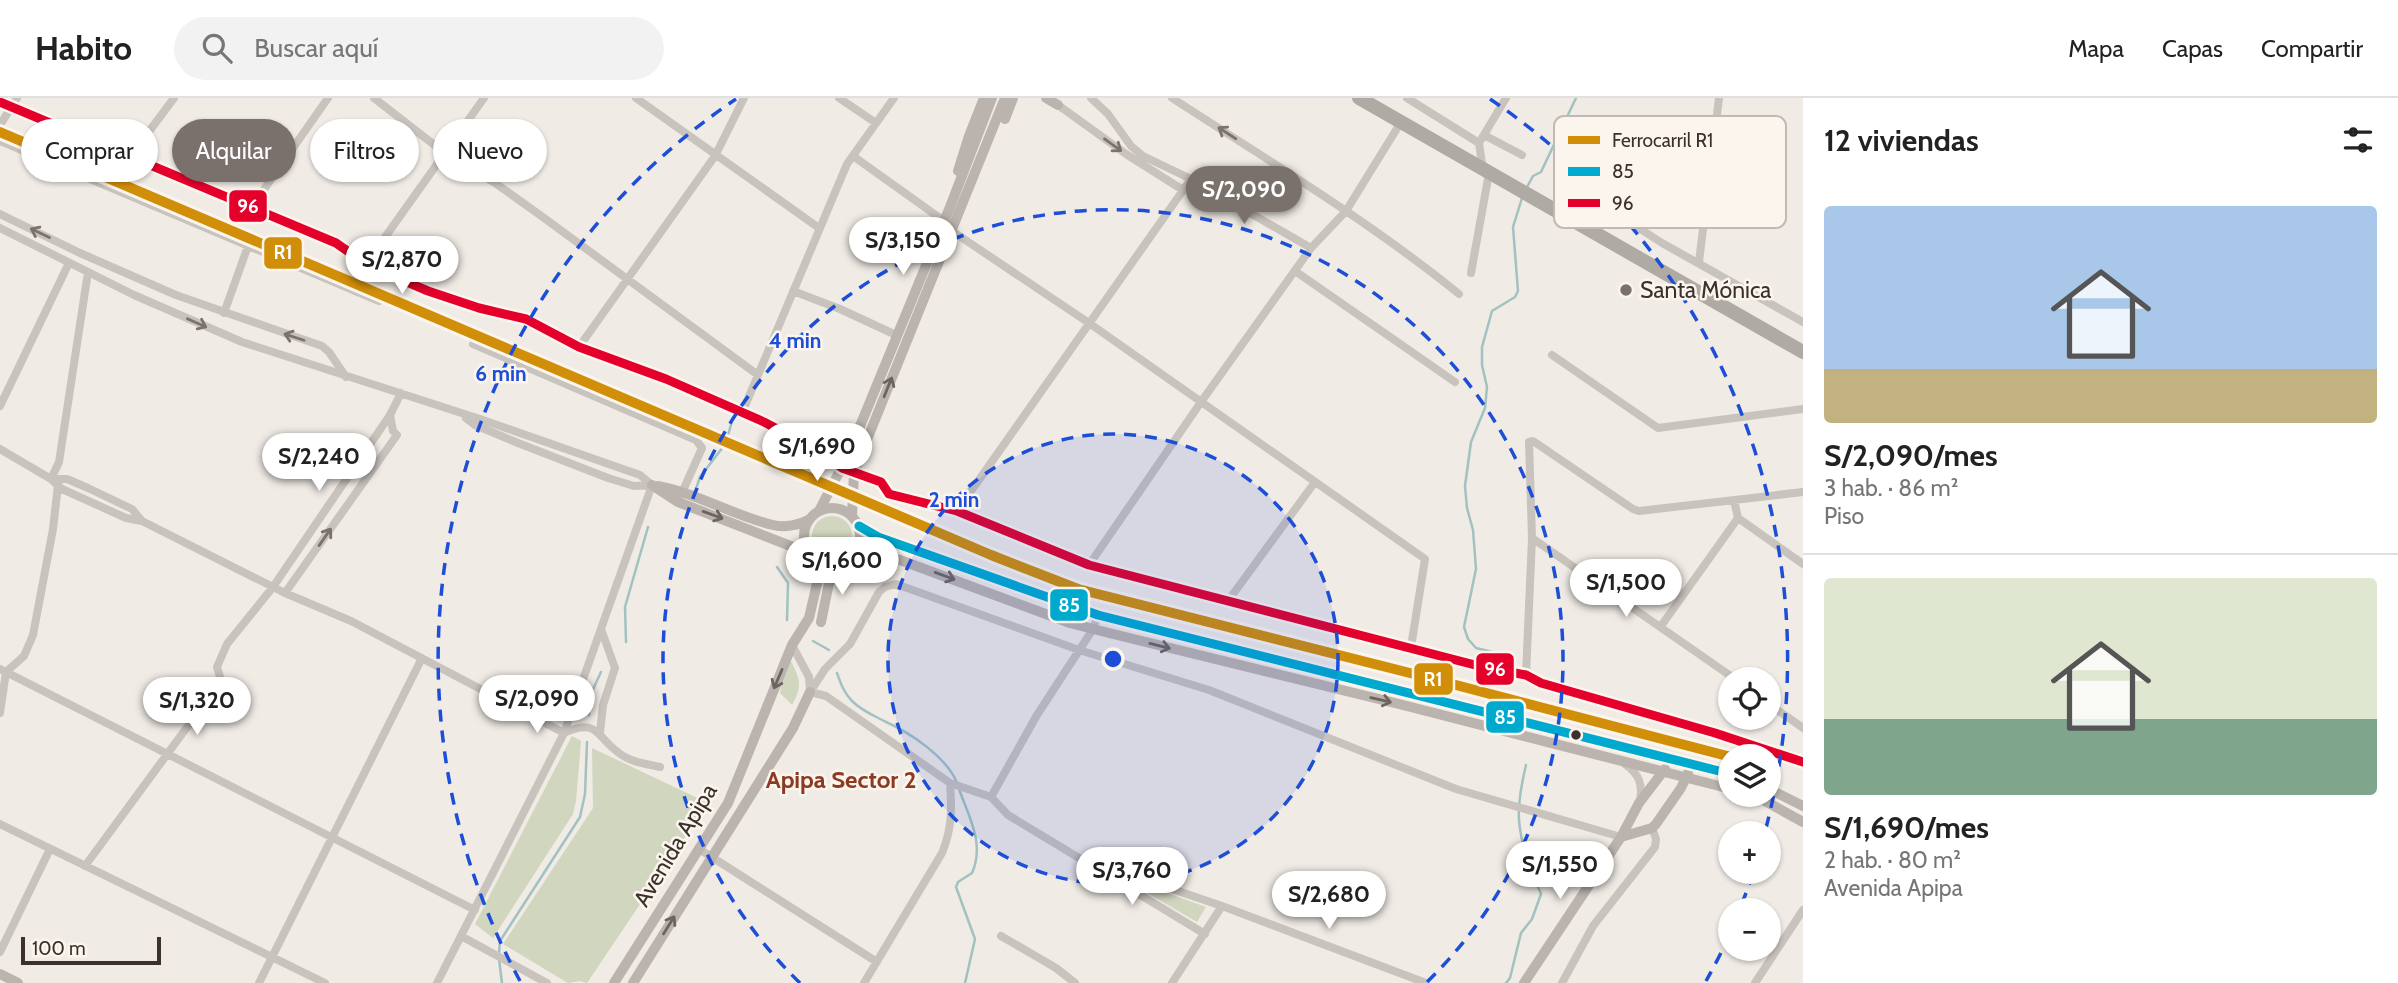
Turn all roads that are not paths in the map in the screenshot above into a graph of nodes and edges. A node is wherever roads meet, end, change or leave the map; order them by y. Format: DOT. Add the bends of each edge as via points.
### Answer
graph roads {
  1 [pos="17,98"];
  2 [pos="174,98"];
  3 [pos="328,98"];
  4 [pos="373,98"];
  5 [pos="484,98"];
  6 [pos="636,98"];
  7 [pos="744,98"];
  8 [pos="839,98"];
  9 [pos="894,98"];
  10 [pos="984,98"];
  11 [pos="992,98"];
  12 [pos="1005,98"];
  13 [pos="1013,98"];
  14 [pos="1046,98"];
  15 [pos="1090,98"];
  16 [pos="1172,98"];
  17 [pos="1359,98"];
  18 [pos="1407,98"];
  19 [pos="1506,98"];
  20 [pos="1719,98"];
  21 [pos="0,102"];
  22 [pos="1058,105"];
  23 [pos="10,107"];
  24 [pos="1717,116"];
  25 [pos="39,119"];
  26 [pos="158,119"];
  27 [pos="470,119"];
  28 [pos="1401,122"];
  29 [pos="876,123"];
  30 [pos="0,125"];
  31 [pos="1485,135"];
  32 [pos="0,141"];
  33 [pos="433,144"];
  34 [pos="1479,144"];
  35 [pos="1522,155"];
  36 [pos="715,156"];
  37 [pos="853,156"];
  38 [pos="158,169"];
  39 [pos="433,172"];
  40 [pos="1491,175"];
  41 [pos="1191,179"];
  42 [pos="493,182"];
  43 [pos="1183,190"];
  44 [pos="954,196"];
  45 [pos="963,206"];
  46 [pos="251,208"];
  47 [pos="1554,210"];
  48 [pos="1346,211"];
  49 [pos="0,214"];
  50 [pos="944,221"];
  51 [pos="0,228"];
  52 [pos="819,228"];
  53 [pos="1586,228"];
  54 [pos="1638,228"];
  55 [pos="1703,228"];
  56 [pos="951,231"];
  57 [pos="248,246"];
  58 [pos="1311,248"];
  59 [pos="1699,262"];
  60 [pos="69,263"];
  61 [pos="366,264"];
  62 [pos="1295,271"];
  63 [pos="88,272"];
  64 [pos="1471,273"];
  65 [pos="626,280"];
  66 [pos="793,291"];
  67 [pos="1459,294"];
  68 [pos="379,301"];
  69 [pos="224,313"];
  70 [pos="1803,322"];
  71 [pos="1090,323"];
  72 [pos="896,335"];
  73 [pos="473,344"];
  74 [pos="579,347"];
  75 [pos="1803,352"];
  76 [pos="1552,355"];
  77 [pos="758,375"];
  78 [pos="346,377"];
  79 [pos="1455,382"];
  80 [pos="401,393"];
  81 [pos="1201,402"];
  82 [pos="0,406"];
  83 [pos="1803,409"];
  84 [pos="743,413"];
  85 [pos="461,414"];
  86 [pos="390,415"];
  87 [pos="0,449"];
  88 [pos="842,468"];
  89 [pos="854,473"];
  90 [pos="55,482"];
  91 [pos="1315,482"];
  92 [pos="652,485"];
  93 [pos="682,491"];
  94 [pos="1803,492"];
  95 [pos="1734,500"];
  96 [pos="678,502"];
  97 [pos="957,511"];
  98 [pos="814,515"];
  99 [pos="1738,518"];
  100 [pos="855,521"];
  101 [pos="1532,538"];
  102 [pos="856,550"];
  103 [pos="811,554"];
  104 [pos="822,562"];
  105 [pos="841,562"];
  106 [pos="1803,564"];
  107 [pos="1088,565"];
  108 [pos="273,587"];
  109 [pos="285,593"];
  110 [pos="1228,601"];
  111 [pos="1098,615"];
  112 [pos="815,620"];
  113 [pos="1661,626"];
  114 [pos="601,629"];
  115 [pos="1093,629"];
  116 [pos="792,645"];
  117 [pos="1411,647"];
  118 [pos="1079,650"];
  119 [pos="422,659"];
  120 [pos="1718,667"];
  121 [pos="3,671"];
  122 [pos="1526,675"];
  123 [pos="810,692"];
  124 [pos="1781,712"];
  125 [pos="0,713"];
  126 [pos="1803,728"];
  127 [pos="564,733"];
  128 [pos="600,733"];
  129 [pos="167,756"];
  130 [pos="1674,760"];
  131 [pos="1620,761"];
  132 [pos="1803,762"];
  133 [pos="1691,764"];
  134 [pos="660,767"];
  135 [pos="1718,771"];
  136 [pos="1663,772"];
  137 [pos="1686,778"];
  138 [pos="950,783"];
  139 [pos="1718,786"];
  140 [pos="1781,795"];
  141 [pos="990,797"];
  142 [pos="1639,803"];
  143 [pos="1803,806"];
  144 [pos="1776,807"];
  145 [pos="1803,822"];
  146 [pos="0,824"];
  147 [pos="1652,828"];
  148 [pos="332,836"];
  149 [pos="1621,837"];
  150 [pos="50,849"];
  151 [pos="699,849"];
  152 [pos="1074,855"];
  153 [pos="713,856"];
  154 [pos="85,866"];
  155 [pos="1222,906"];
  156 [pos="475,910"];
  157 [pos="1803,911"];
  158 [pos="1799,925"];
  159 [pos="1205,934"];
  160 [pos="461,936"];
  161 [pos="1001,936"];
  162 [pos="0,952"];
  163 [pos="273,956"];
  164 [pos="877,962"];
  165 [pos="0,974"];
  166 [pos="16,983"];
  167 [pos="259,983"];
  168 [pos="325,983"];
  169 [pos="437,983"];
  170 [pos="547,983"];
  171 [pos="614,983"];
  172 [pos="633,983"];
  173 [pos="864,983"];
  174 [pos="1075,983"];
  175 [pos="1172,983"];
  176 [pos="1426,983"];
  177 [pos="1524,983"];
  178 [pos="1562,983"];
  179 [pos="1755,983"];
  1 -- 23 [label="street"];
  2 -- 26 [label="street"];
  3 -- 46 [label="street"];
  4 -- 33 [label="street"];
  5 -- 27 [label="street"];
  6 -- 36 [label="street"];
  7 -- 36 [label="street"];
  8 -- 29 [label="street"];
  9 -- 29 [label="street"];
  10 -- 44 [label="main road" via="960,162"];
  11 -- 44 [label="main road"];
  12 -- 45 [label="main road"];
  13 -- 45 [label="main road" via="973,195"];
  14 -- 22 [label="main road"];
  15 -- 41 [label="street" via="1143,156"];
  48 -- 16 [label="street, one-way"];
  17 -- 28 [label="highway"];
  18 -- 34 [label="street"];
  19 -- 31 [label="street"];
  20 -- 24 [label="street"];
  21 -- 23 [label="street"];
  22 -- 43 [label="street, one-way"];
  23 -- 25 [label="street"];
  23 -- 30 [label="street"];
  28 -- 40 [label="highway"];
  28 -- 48 [label="street"];
  29 -- 37 [label="street"];
  31 -- 34 [label="street"];
  31 -- 35 [label="street"];
  32 -- 57 [label="street"];
  34 -- 40 [label="street"];
  36 -- 52 [label="street"];
  36 -- 65 [label="street"];
  37 -- 50 [label="street"];
  37 -- 52 [label="street"];
  38 -- 46 [label="street"];
  39 -- 61 [label="street"];
  40 -- 47 [label="highway"];
  40 -- 64 [label="street"];
  41 -- 43 [label="street"];
  41 -- 58 [label="street"];
  42 -- 65 [label="street"];
  43 -- 71 [label="street"];
  44 -- 50 [label="main road"];
  45 -- 56 [label="main road"];
  46 -- 61 [label="street" via="336,243"];
  48 -- 58 [label="street"];
  48 -- 67 [label="street"];
  69 -- 49 [label="street, one-way"];
  50 -- 72 [label="main road"];
  51 -- 60 [label="street"];
  52 -- 66 [label="street"];
  53 -- 75 [label="highway"];
  54 -- 59 [label="street"];
  55 -- 59 [label="street"];
  56 -- 71 [label="street"];
  89 -- 56 [label="main road, one-way"];
  57 -- 68 [label="street"];
  57 -- 69 [label="street"];
  58 -- 62 [label="street"];
  59 -- 70 [label="street"];
  60 -- 63 [label="street"];
  60 -- 82 [label="street"];
  61 -- 74 [label="street" via="428,291 526,319"];
  62 -- 79 [label="street"];
  62 -- 81 [label="street"];
  63 -- 78 [label="street, one-way" via="211,329"];
  63 -- 90 [label="street"];
  65 -- 74 [label="street"];
  65 -- 77 [label="street"];
  66 -- 72 [label="street"];
  66 -- 77 [label="street"];
  78 -- 69 [label="street, one-way" via="322,346"];
  71 -- 81 [label="street"];
  71 -- 97 [label="street"];
  72 -- 88 [label="main road"];
  73 -- 93 [label="street" via="696,440 702,448"];
  74 -- 84 [label="street"];
  76 -- 83 [label="street" via="1658,428"];
  77 -- 84 [label="street"];
  78 -- 80 [label="street"];
  80 -- 85 [label="street"];
  80 -- 86 [label="street"];
  81 -- 91 [label="street"];
  81 -- 107 [label="street"];
  84 -- 88 [label="street"];
  85 -- 92 [label="street" via="639,475"];
  85 -- 92 [label="street" via="475,425 608,478 634,486"];
  86 -- 108 [label="street"];
  109 -- 86 [label="street, one-way" via="397,435"];
  87 -- 90 [label="street"];
  88 -- 89 [label="street"];
  88 -- 98 [label="main road"];
  89 -- 97 [label="street" via="881,482 889,494"];
  89 -- 100 [label="main road"];
  90 -- 108 [label="street" via="67,479 132,509 142,521"];
  90 -- 121 [label="street" via="53,529 33,635 24,656"];
  91 -- 110 [label="street"];
  91 -- 117 [label="street" via="1425,559"];
  92 -- 93 [label="main road"];
  92 -- 96 [label="main road"];
  92 -- 114 [label="street"];
  93 -- 96 [label="street"];
  93 -- 98 [label="main road" via="775,526 802,524"];
  94 -- 95 [label="street"];
  95 -- 99 [label="street"];
  95 -- 101 [label="street" via="1639,511 1530,441"];
  96 -- 103 [label="main road, one-way"];
  97 -- 107 [label="street"];
  98 -- 100 [label="main road" via="836,508"];
  98 -- 103 [label="main road" via="804,537"];
  99 -- 106 [label="street"];
  99 -- 113 [label="street"];
  100 -- 102 [label="main road" via="860,538"];
  100 -- 111 [label="main road" via="878,537"];
  101 -- 113 [label="street"];
  101 -- 122 [label="street"];
  102 -- 105 [label="main road"];
  102 -- 115 [label="main road, one-way" via="900,560"];
  103 -- 104 [label="main road"];
  104 -- 105 [label="main road"];
  104 -- 112 [label="main road, Avenida Apipa"];
  105 -- 112 [label="main road, Avenida Apipa"];
  107 -- 110 [label="street"];
  108 -- 109 [label="street"];
  108 -- 129 [label="street" via="227,644 218,667 218,685"];
  109 -- 119 [label="street"];
  110 -- 117 [label="street"];
  111 -- 115 [label="street"];
  111 -- 130 [label="main road"];
  112 -- 116 [label="main road, Avenida Apipa"];
  113 -- 120 [label="street"];
  114 -- 127 [label="street"];
  114 -- 128 [label="street" via="615,668"];
  115 -- 118 [label="street"];
  115 -- 131 [label="main road, one-way"];
  116 -- 123 [label="street" via="809,677"];
  116 -- 151 [label="main road, Avenida Apipa, one-way" via="728,803"];
  117 -- 122 [label="street"];
  118 -- 123 [label="street, Avenida Apipa" via="896,584 879,593 850,644"];
  118 -- 141 [label="street"];
  118 -- 149 [label="street" via="1209,690 1456,789"];
  119 -- 127 [label="street"];
  119 -- 148 [label="street"];
  121 -- 125 [label="street"];
  121 -- 129 [label="street"];
  122 -- 132 [label="street"];
  123 -- 138 [label="street" via="826,696"];
  123 -- 153 [label="main road, Avenida Apipa" via="793,728"];
  124 -- 126 [label="street"];
  127 -- 128 [label="street" via="584,727"];
  127 -- 156 [label="street"];
  128 -- 134 [label="street" via="622,756"];
  129 -- 148 [label="street"];
  129 -- 154 [label="street"];
  130 -- 133 [label="main road"];
  130 -- 136 [label="main road"];
  131 -- 136 [label="main road"];
  131 -- 142 [label="street" via="1637,775"];
  133 -- 135 [label="main road"];
  133 -- 137 [label="main road"];
  136 -- 137 [label="main road"];
  136 -- 142 [label="main road"];
  137 -- 139 [label="main road"];
  137 -- 147 [label="main road"];
  138 -- 141 [label="street"];
  138 -- 164 [label="street" via="952,813 942,853"];
  140 -- 143 [label="main road"];
  141 -- 152 [label="street" via="1008,815"];
  142 -- 149 [label="main road"];
  144 -- 145 [label="main road"];
  146 -- 150 [label="street"];
  147 -- 149 [label="main road"];
  147 -- 178 [label="street" via="1654,847 1592,926"];
  148 -- 156 [label="street"];
  148 -- 163 [label="street"];
  149 -- 177 [label="main road"];
  150 -- 154 [label="street"];
  150 -- 162 [label="street"];
  151 -- 153 [label="street"];
  151 -- 171 [label="main road, Avenida Apipa"];
  152 -- 155 [label="street"];
  152 -- 159 [label="street"];
  153 -- 164 [label="street"];
  172 -- 153 [label="main road, Avenida Apipa, one-way"];
  154 -- 163 [label="street"];
  155 -- 159 [label="street"];
  155 -- 176 [label="street"];
  156 -- 160 [label="street"];
  157 -- 158 [label="street"];
  158 -- 179 [label="street"];
  159 -- 175 [label="street"];
  160 -- 169 [label="street"];
  160 -- 170 [label="street"];
  161 -- 174 [label="street"];
  163 -- 167 [label="street"];
  163 -- 168 [label="street"];
  164 -- 173 [label="street"];
  165 -- 166 [label="main road"];
}
